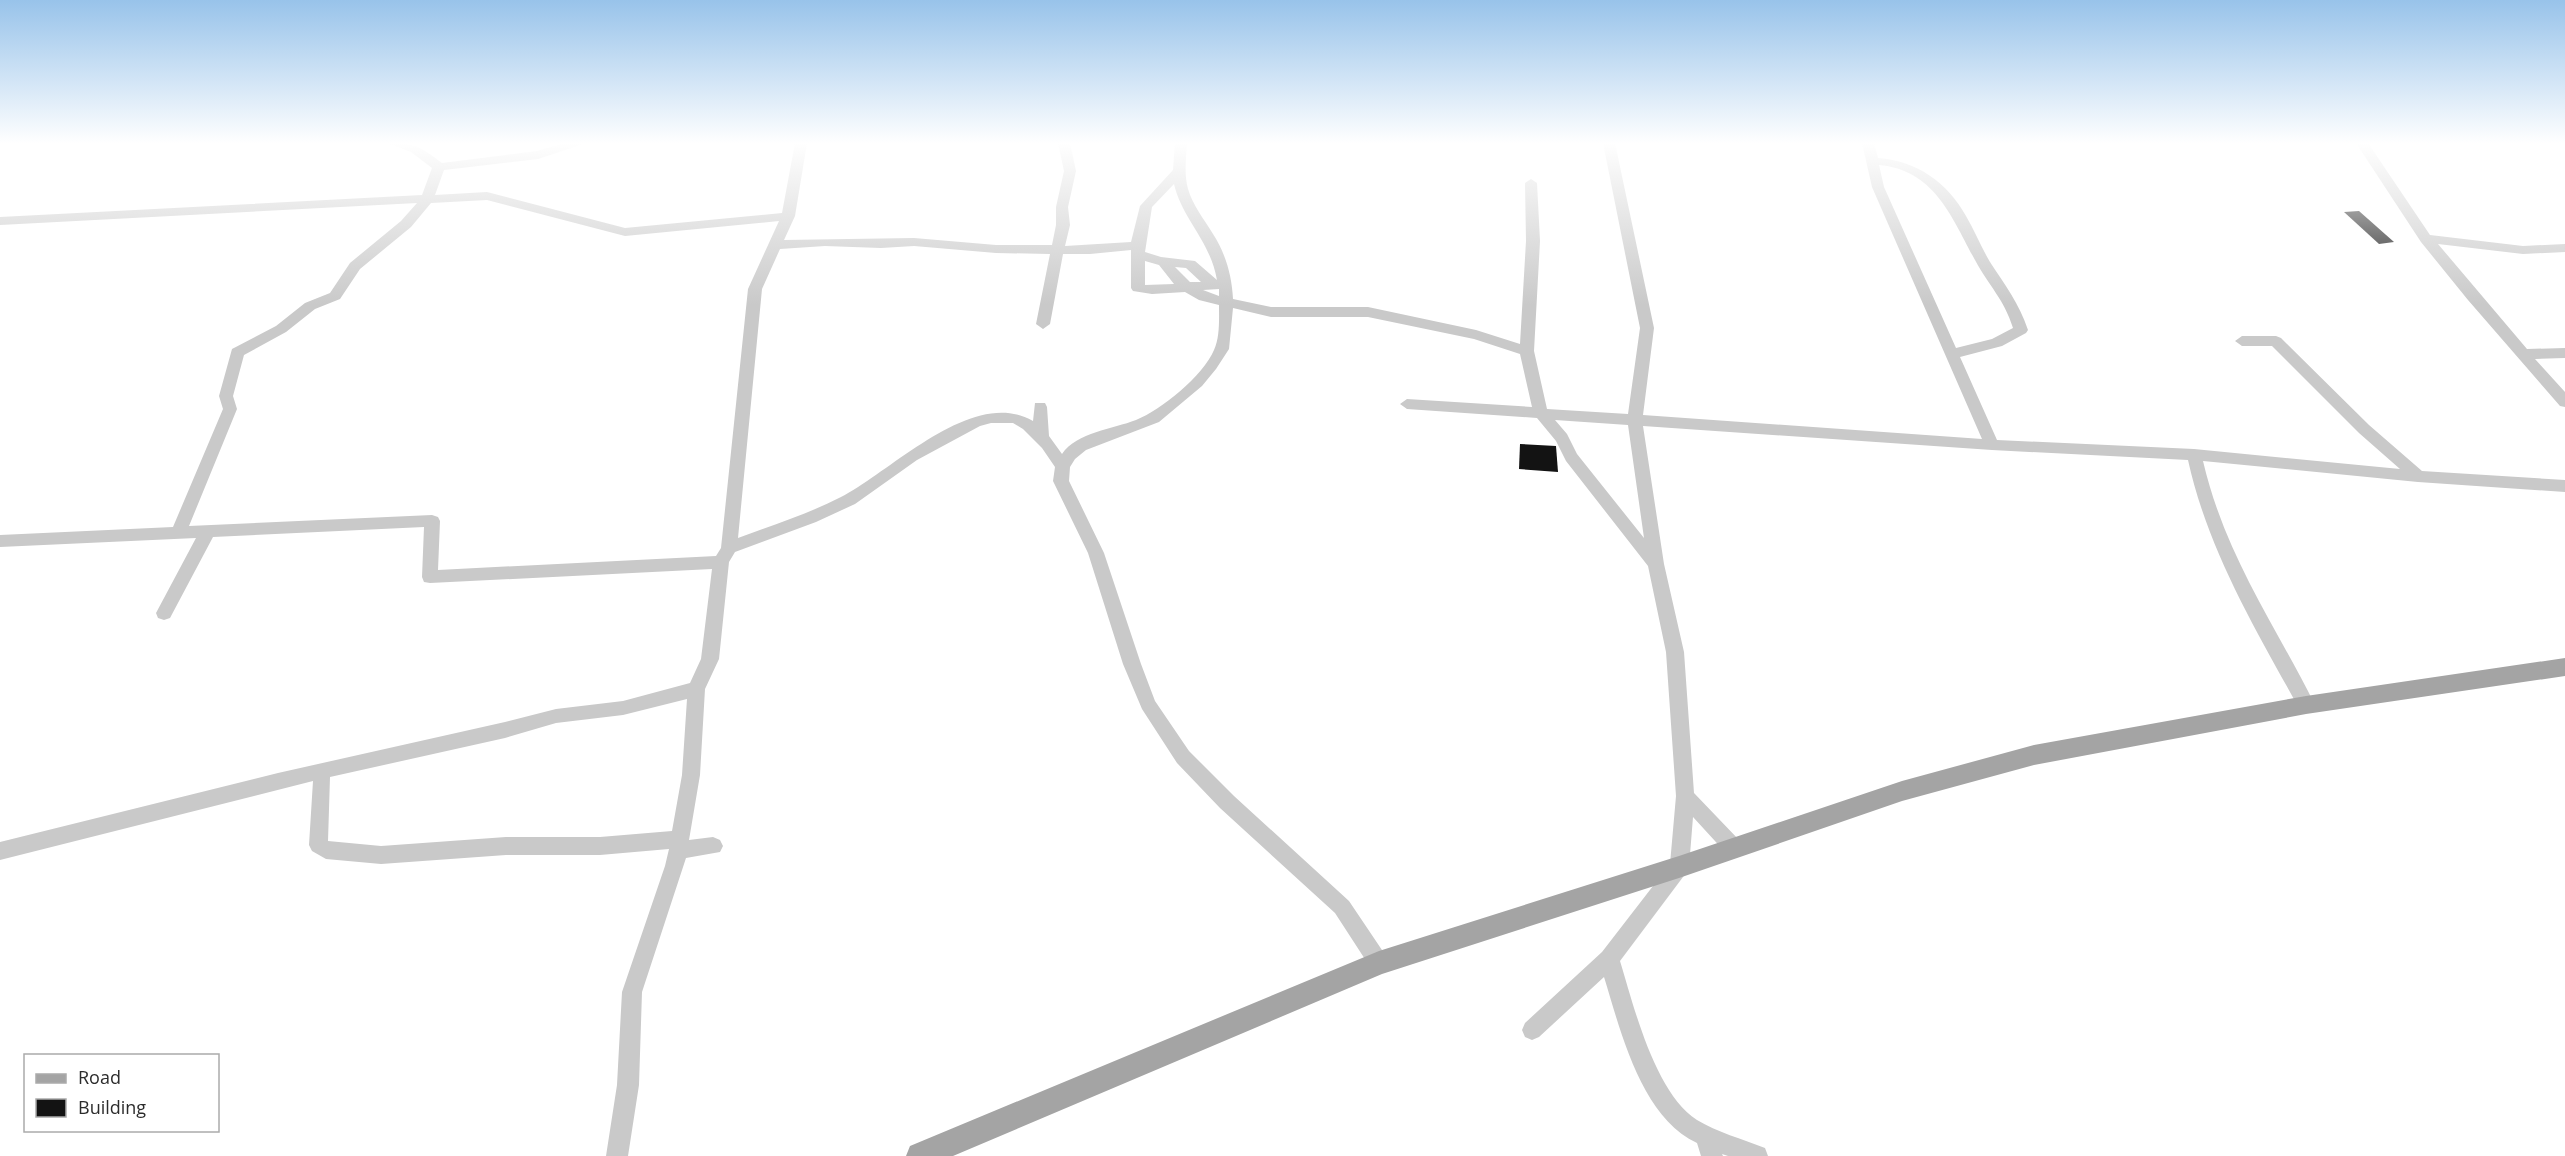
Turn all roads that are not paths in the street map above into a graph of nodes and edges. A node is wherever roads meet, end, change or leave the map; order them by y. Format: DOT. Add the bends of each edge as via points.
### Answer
graph roads {
  1 [pos="468,197"];
  2 [pos="491,197"];
  3 [pos="791,197"];
  4 [pos="1064,197"];
  5 [pos="1155,197"];
  6 [pos="1185,197"];
  7 [pos="1531,197"];
  8 [pos="1620,197"];
  9 [pos="1882,197"];
  10 [pos="1946,197"];
  11 [pos="2398,197"];
  12 [pos="426,199"];
  13 [pos="788,216"];
  14 [pos="0,220"];
  15 [pos="2426,239"];
  16 [pos="774,245"];
  17 [pos="2565,248"];
  18 [pos="1058,249"];
  19 [pos="1138,250"];
  20 [pos="1163,261"];
  21 [pos="1187,287"];
  22 [pos="1222,290"];
  23 [pos="1043,324"];
  24 [pos="2242,341"];
  25 [pos="1527,351"];
  26 [pos="2565,353"];
  27 [pos="1953,354"];
  28 [pos="2523,354"];
  29 [pos="2565,402"];
  30 [pos="1407,404"];
  31 [pos="1040,407"];
  32 [pos="1540,412"];
  33 [pos="1635,420"];
  34 [pos="1041,438"];
  35 [pos="1992,445"];
  36 [pos="2194,455"];
  37 [pos="1062,465"];
  38 [pos="2418,476"];
  39 [pos="2565,486"];
  40 [pos="208,531"];
  41 [pos="178,533"];
  42 [pos="0,541"];
  43 [pos="725,555"];
  44 [pos="1656,564"];
  45 [pos="164,612"];
  46 [pos="2565,667"];
  47 [pos="696,690"];
  48 [pos="2306,705"];
  49 [pos="320,772"];
  50 [pos="1685,796"];
  51 [pos="679,844"];
  52 [pos="712,846"];
  53 [pos="1733,847"];
  54 [pos="0,852"];
  55 [pos="1678,867"];
  56 [pos="1610,959"];
  57 [pos="1379,963"];
  58 [pos="1532,1030"];
  59 [pos="1709,1145"];
  60 [pos="617,1156"];
  61 [pos="920,1156"];
  62 [pos="1757,1156"];
  1 -- 12 [label="street"];
  2 -- 13 [label="street" via="625,232"];
  3 -- 13 [label="street"];
  4 -- 18 [label="street"];
  5 -- 19 [label="street" via="1146,206"];
  6 -- 22 [label="street" via="1222,268"];
  7 -- 25 [label="street"];
  8 -- 33 [label="street" via="1647,328"];
  9 -- 27 [label="street"];
  10 -- 27 [label="street" via="2014,309 2021,330 1988,348"];
  11 -- 15 [label="street"];
  12 -- 14 [label="street"];
  12 -- 41 [label="street" via="413,219 354,266 335,296 307,308 281,329 237,352 226,396 230,409"];
  13 -- 16 [label="street"];
  15 -- 17 [label="street" via="2523,250"];
  15 -- 28 [label="street"];
  16 -- 18 [label="street" via="914,242 996,249"];
  16 -- 43 [label="street" via="755,289"];
  18 -- 19 [label="street"];
  18 -- 23 [label="street"];
  19 -- 20 [label="street"];
  19 -- 21 [label="street" via="1138,288"];
  20 -- 21 [label="street"];
  20 -- 22 [label="street" via="1190,264"];
  21 -- 22 [label="street" via="1204,297"];
  22 -- 25 [label="street" via="1271,312 1368,312 1476,335"];
  22 -- 37 [label="street" via="1225,342 1200,378 1154,418 1092,441 1065,457"];
  24 -- 38 [label="street" via="2276,341 2364,429"];
  25 -- 32 [label="street"];
  26 -- 28 [label="street"];
  27 -- 35 [label="street"];
  28 -- 29 [label="street"];
  30 -- 32 [label="street"];
  31 -- 34 [label="street"];
  32 -- 33 [label="street"];
  32 -- 44 [label="street"];
  33 -- 35 [label="street"];
  33 -- 44 [label="street"];
  34 -- 37 [label="street"];
  34 -- 43 [label="street" via="1016,418 975,422 912,456 849,500"];
  35 -- 36 [label="street"];
  36 -- 38 [label="street"];
  36 -- 48 [label="street" via="2200,485 2220,538"];
  37 -- 57 [label="street" via="1061,481 1096,553 1148,704 1183,756 1227,802 1342,907"];
  38 -- 39 [label="street"];
  40 -- 41 [label="street"];
  40 -- 43 [label="street" via="432,521 430,576"];
  40 -- 45 [label="street"];
  41 -- 42 [label="street"];
  43 -- 47 [label="street" via="710,659"];
  44 -- 50 [label="street" via="1675,652"];
  46 -- 48 [label="main road"];
  47 -- 49 [label="street" via="623,708 556,716"];
  47 -- 51 [label="street" via="691,775"];
  48 -- 53 [label="main road" via="2034,755 1902,791"];
  49 -- 51 [label="street" via="324,792 318,834 319,845 326,850 381,855 506,846"];
  49 -- 54 [label="street"];
  50 -- 53 [label="street"];
  50 -- 55 [label="street"];
  51 -- 52 [label="street"];
  51 -- 60 [label="street" via="632,992 628,1085"];
  53 -- 55 [label="main road"];
  55 -- 56 [label="street"];
  55 -- 57 [label="main road"];
  56 -- 58 [label="street"];
  56 -- 59 [label="street" via="1627,1017 1664,1101 1683,1124"];
  57 -- 61 [label="main road"];
  59 -- 62 [label="street"];
}
